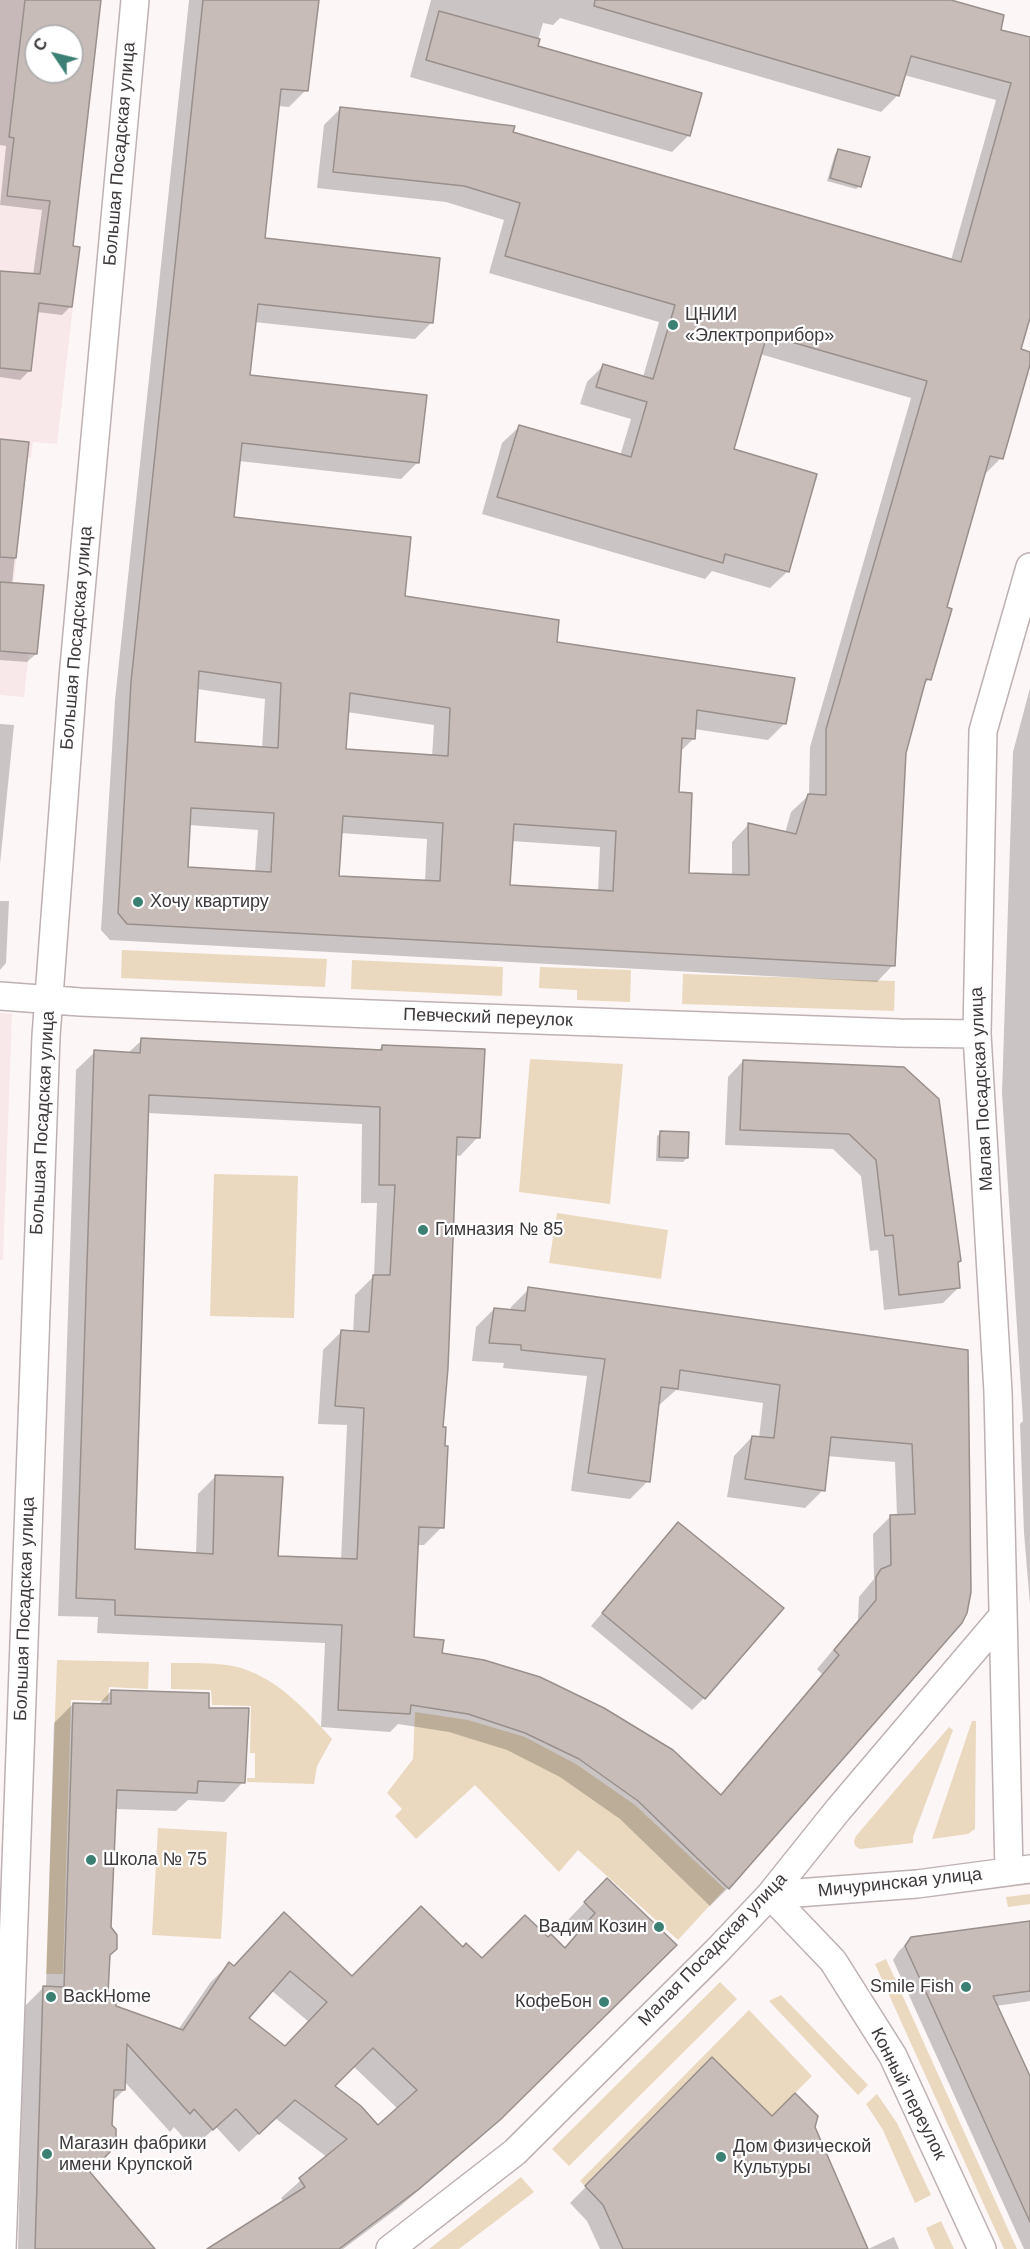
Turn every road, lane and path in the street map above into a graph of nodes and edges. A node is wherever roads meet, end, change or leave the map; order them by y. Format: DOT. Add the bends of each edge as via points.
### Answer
graph roads {
  1 [pos="135,0"];
  2 [pos="1030,567"];
  3 [pos="0,996"];
  4 [pos="49,999"];
  5 [pos="976,1034"];
  6 [pos="1002,1617"];
  7 [pos="12,1649"];
  8 [pos="1019,1870"];
  9 [pos="770,1895"];
  10 [pos="2,2249"];
  11 [pos="390,2249"];
  12 [pos="982,2249"];
  1 -- 4 [label="street, Большая Посадская улица" via="72,690"];
  2 -- 5 [label="street, Малая Посадская улица" via="983,731"];
  3 -- 4 [label="street, Певческий переулок"];
  4 -- 5 [label="street, Певческий переулок"];
  4 -- 7 [label="street, Большая Посадская улица"];
  5 -- 6 [label="street, Малая Посадская улица" via="998,1392"];
  6 -- 8 [label="street, Малая Посадская улица"];
  6 -- 9 [label="street, Малая Посадская улица"];
  7 -- 10 [label="street, Большая Посадская улица"];
  8 -- 9 [label="street, Мичуринская улица" via="917,1884"];
  9 -- 11 [label="street, Малая Посадская улица" via="515,2152"];
  9 -- 12 [label="street, Конный переулок" via="833,1961 893,2056"];
}
